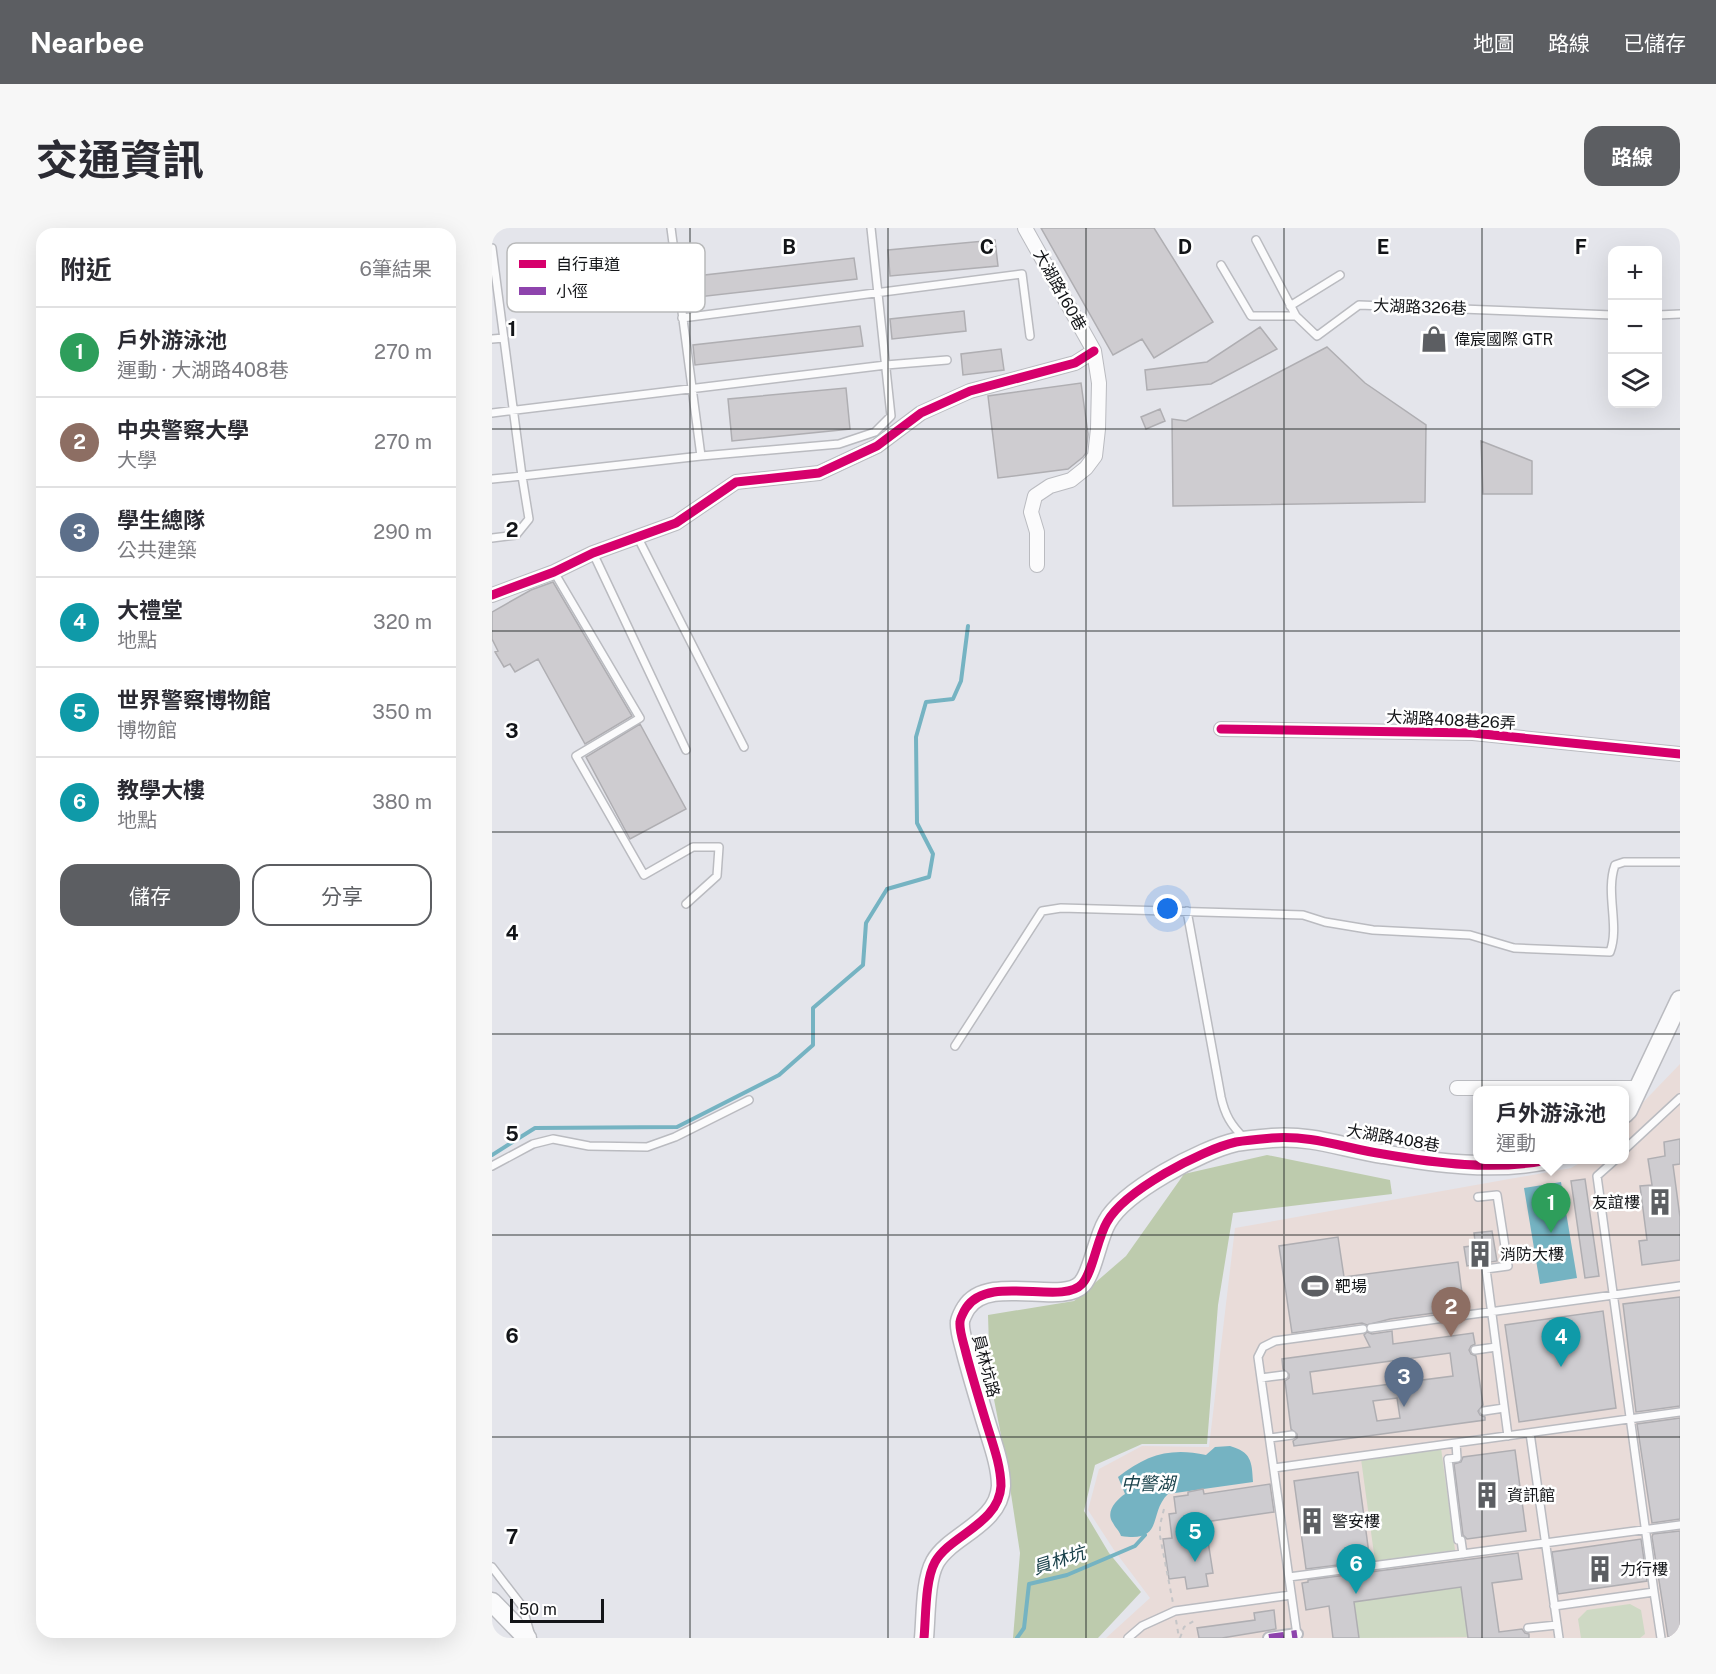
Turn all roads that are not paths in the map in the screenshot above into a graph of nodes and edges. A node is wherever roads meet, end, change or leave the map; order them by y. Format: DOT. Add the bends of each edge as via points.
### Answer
graph roads {
  1 [pos="671,228"];
  2 [pos="871,228"];
  3 [pos="1025,228"];
  4 [pos="1256,240"];
  5 [pos="673,243"];
  6 [pos="492,248"];
  7 [pos="1221,265"];
  8 [pos="1340,275"];
  9 [pos="494,278"];
  10 [pos="878,292"];
  11 [pos="1290,306"];
  12 [pos="681,312"];
  13 [pos="1680,314"];
  14 [pos="1608,315"];
  15 [pos="1662,315"];
  16 [pos="1296,316"];
  17 [pos="682,318"];
  18 [pos="1030,336"];
  19 [pos="504,338"];
  20 [pos="492,339"];
  21 [pos="1094,351"];
  22 [pos="947,360"];
  23 [pos="886,365"];
  24 [pos="691,388"];
  25 [pos="513,410"];
  26 [pos="492,413"];
  27 [pos="701,456"];
  28 [pos="522,476"];
  29 [pos="492,479"];
  30 [pos="638,537"];
  31 [pos="492,538"];
  32 [pos="593,553"];
  33 [pos="1037,565"];
  34 [pos="554,572"];
  35 [pos="492,595"];
  36 [pos="1221,729"];
  37 [pos="744,747"];
  38 [pos="687,750"];
  39 [pos="1680,754"];
  40 [pos="1680,862"];
  41 [pos="686,904"];
  42 [pos="1187,911"];
  43 [pos="1680,1000"];
  44 [pos="955,1046"];
  45 [pos="1457,1088"];
  46 [pos="1473,1088"];
  47 [pos="1629,1088"];
  48 [pos="1638,1088"];
  49 [pos="1680,1098"];
  50 [pos="749,1100"];
  51 [pos="1629,1105"];
  52 [pos="1242,1142"];
  53 [pos="1629,1145"];
  54 [pos="1473,1164"];
  55 [pos="1479,1164"];
  56 [pos="1507,1164"];
  57 [pos="1611,1164"];
  58 [pos="492,1166"];
  59 [pos="1478,1197"];
  60 [pos="1680,1286"];
  61 [pos="1614,1295"];
  62 [pos="1492,1312"];
  63 [pos="1371,1328"];
  64 [pos="1363,1329"];
  65 [pos="1496,1347"];
  66 [pos="1475,1350"];
  67 [pos="1284,1375"];
  68 [pos="1261,1378"];
  69 [pos="1504,1408"];
  70 [pos="1484,1411"];
  71 [pos="1680,1412"];
  72 [pos="1631,1419"];
  73 [pos="1530,1433"];
  74 [pos="1292,1435"];
  75 [pos="1508,1436"];
  76 [pos="1270,1438"];
  77 [pos="1456,1443"];
  78 [pos="1274,1468"];
  79 [pos="1680,1525"];
  80 [pos="1646,1530"];
  81 [pos="1546,1543"];
  82 [pos="1463,1554"];
  83 [pos="492,1567"];
  84 [pos="1289,1577"];
  85 [pos="1654,1592"];
  86 [pos="1291,1595"];
  87 [pos="492,1602"];
  88 [pos="1554,1606"];
  89 [pos="1557,1625"];
  90 [pos="1528,1628"];
  91 [pos="1297,1636"];
  92 [pos="527,1638"];
  93 [pos="532,1638"];
  94 [pos="924,1638"];
  95 [pos="1128,1638"];
  96 [pos="1269,1638"];
  97 [pos="1558,1638"];
  98 [pos="1661,1638"];
  1 -- 5 [label="lane"];
  2 -- 10 [label="lane"];
  3 -- 21 [label="street, 大湖路160巷"];
  4 -- 11 [label="lane, 大湖路326巷"];
  6 -- 9 [label="lane"];
  7 -- 16 [label="lane" via="1251,316"];
  8 -- 11 [label="lane"];
  9 -- 19 [label="lane"];
  10 -- 17 [label="lane"];
  10 -- 18 [label="lane" via="1022,274"];
  10 -- 23 [label="lane"];
  11 -- 16 [label="lane, 大湖路326巷"];
  12 -- 17 [label="lane"];
  13 -- 15 [label="lane"];
  14 -- 16 [label="lane, 大湖路326巷" via="1359,304 1317,336"];
  17 -- 24 [label="lane"];
  19 -- 20 [label="lane"];
  19 -- 25 [label="lane"];
  21 -- 30 [label="street" via="1075,363 970,391 921,413 877,446 819,472 736,482 676,523"];
  21 -- 33 [label="street" via="1099,383 1095,456 1071,480 1050,486 1035,496 1031,512 1037,532"];
  22 -- 23 [label="lane"];
  23 -- 24 [label="lane"];
  23 -- 27 [label="lane" via="891,416 875,432 839,444"];
  24 -- 25 [label="lane"];
  24 -- 27 [label="lane"];
  25 -- 26 [label="lane"];
  25 -- 28 [label="lane"];
  27 -- 28 [label="lane"];
  28 -- 29 [label="lane"];
  28 -- 31 [label="lane" via="529,519 516,535"];
  30 -- 32 [label="street"];
  30 -- 37 [label="lane"];
  32 -- 34 [label="street"];
  32 -- 38 [label="lane"];
  34 -- 35 [label="street"];
  34 -- 41 [label="lane" via="640,718 576,756 644,875 693,847 719,847 717,876"];
  36 -- 39 [label="street, 大湖路408巷26弄" via="1473,733"];
  40 -- 42 [label="lane" via="1614,865 1610,878 1610,952 1514,948 1470,935 1373,930 1303,915"];
  42 -- 44 [label="lane" via="1042,911"];
  42 -- 52 [label="lane" via="1226,1116"];
  43 -- 48 [label="street"];
  45 -- 46 [label="street"];
  47 -- 48 [label="street"];
  48 -- 51 [label="street"];
  49 -- 53 [label="lane"];
  50 -- 58 [label="lane" via="646,1147 589,1146 553,1139 533,1144"];
  52 -- 54 [label="street, 大湖路408巷" via="1314,1138 1382,1154"];
  52 -- 94 [label="street, 員林坑路" via="1184,1163 1128,1198 1108,1219 1089,1271 1074,1290 1000,1291 976,1297 966,1308 960,1323 963,1340 1000,1473 1001,1490 984,1518 948,1546 935,1562"];
  55 -- 56 [label="street, 大湖路408巷"];
  57 -- 61 [label="lane" via="1598,1176"];
  59 -- 62 [label="lane" via="1497,1195 1508,1266 1486,1269"];
  60 -- 61 [label="lane"];
  61 -- 62 [label="lane"];
  61 -- 72 [label="lane"];
  62 -- 63 [label="lane"];
  62 -- 65 [label="lane"];
  64 -- 68 [label="lane" via="1269,1343 1258,1358"];
  65 -- 66 [label="lane"];
  65 -- 69 [label="lane"];
  67 -- 68 [label="lane"];
  68 -- 76 [label="lane"];
  69 -- 70 [label="lane"];
  69 -- 75 [label="lane"];
  71 -- 72 [label="lane"];
  72 -- 73 [label="lane"];
  72 -- 80 [label="lane"];
  73 -- 75 [label="lane"];
  73 -- 81 [label="lane"];
  74 -- 76 [label="lane"];
  75 -- 77 [label="lane"];
  76 -- 78 [label="lane"];
  77 -- 78 [label="lane"];
  77 -- 82 [label="lane" via="1457,1458 1448,1459"];
  78 -- 84 [label="lane"];
  79 -- 80 [label="lane"];
  80 -- 81 [label="lane"];
  80 -- 85 [label="lane"];
  81 -- 82 [label="lane"];
  81 -- 88 [label="lane"];
  82 -- 84 [label="lane"];
  83 -- 93 [label="lane" via="522,1606"];
  84 -- 86 [label="lane"];
  85 -- 88 [label="lane"];
  85 -- 98 [label="lane"];
  86 -- 91 [label="lane"];
  86 -- 95 [label="lane" via="1175,1611 1142,1626"];
  87 -- 92 [label="street"];
  88 -- 89 [label="lane"];
  89 -- 90 [label="lane"];
  89 -- 97 [label="lane"];
  91 -- 96 [label="street"];
}
